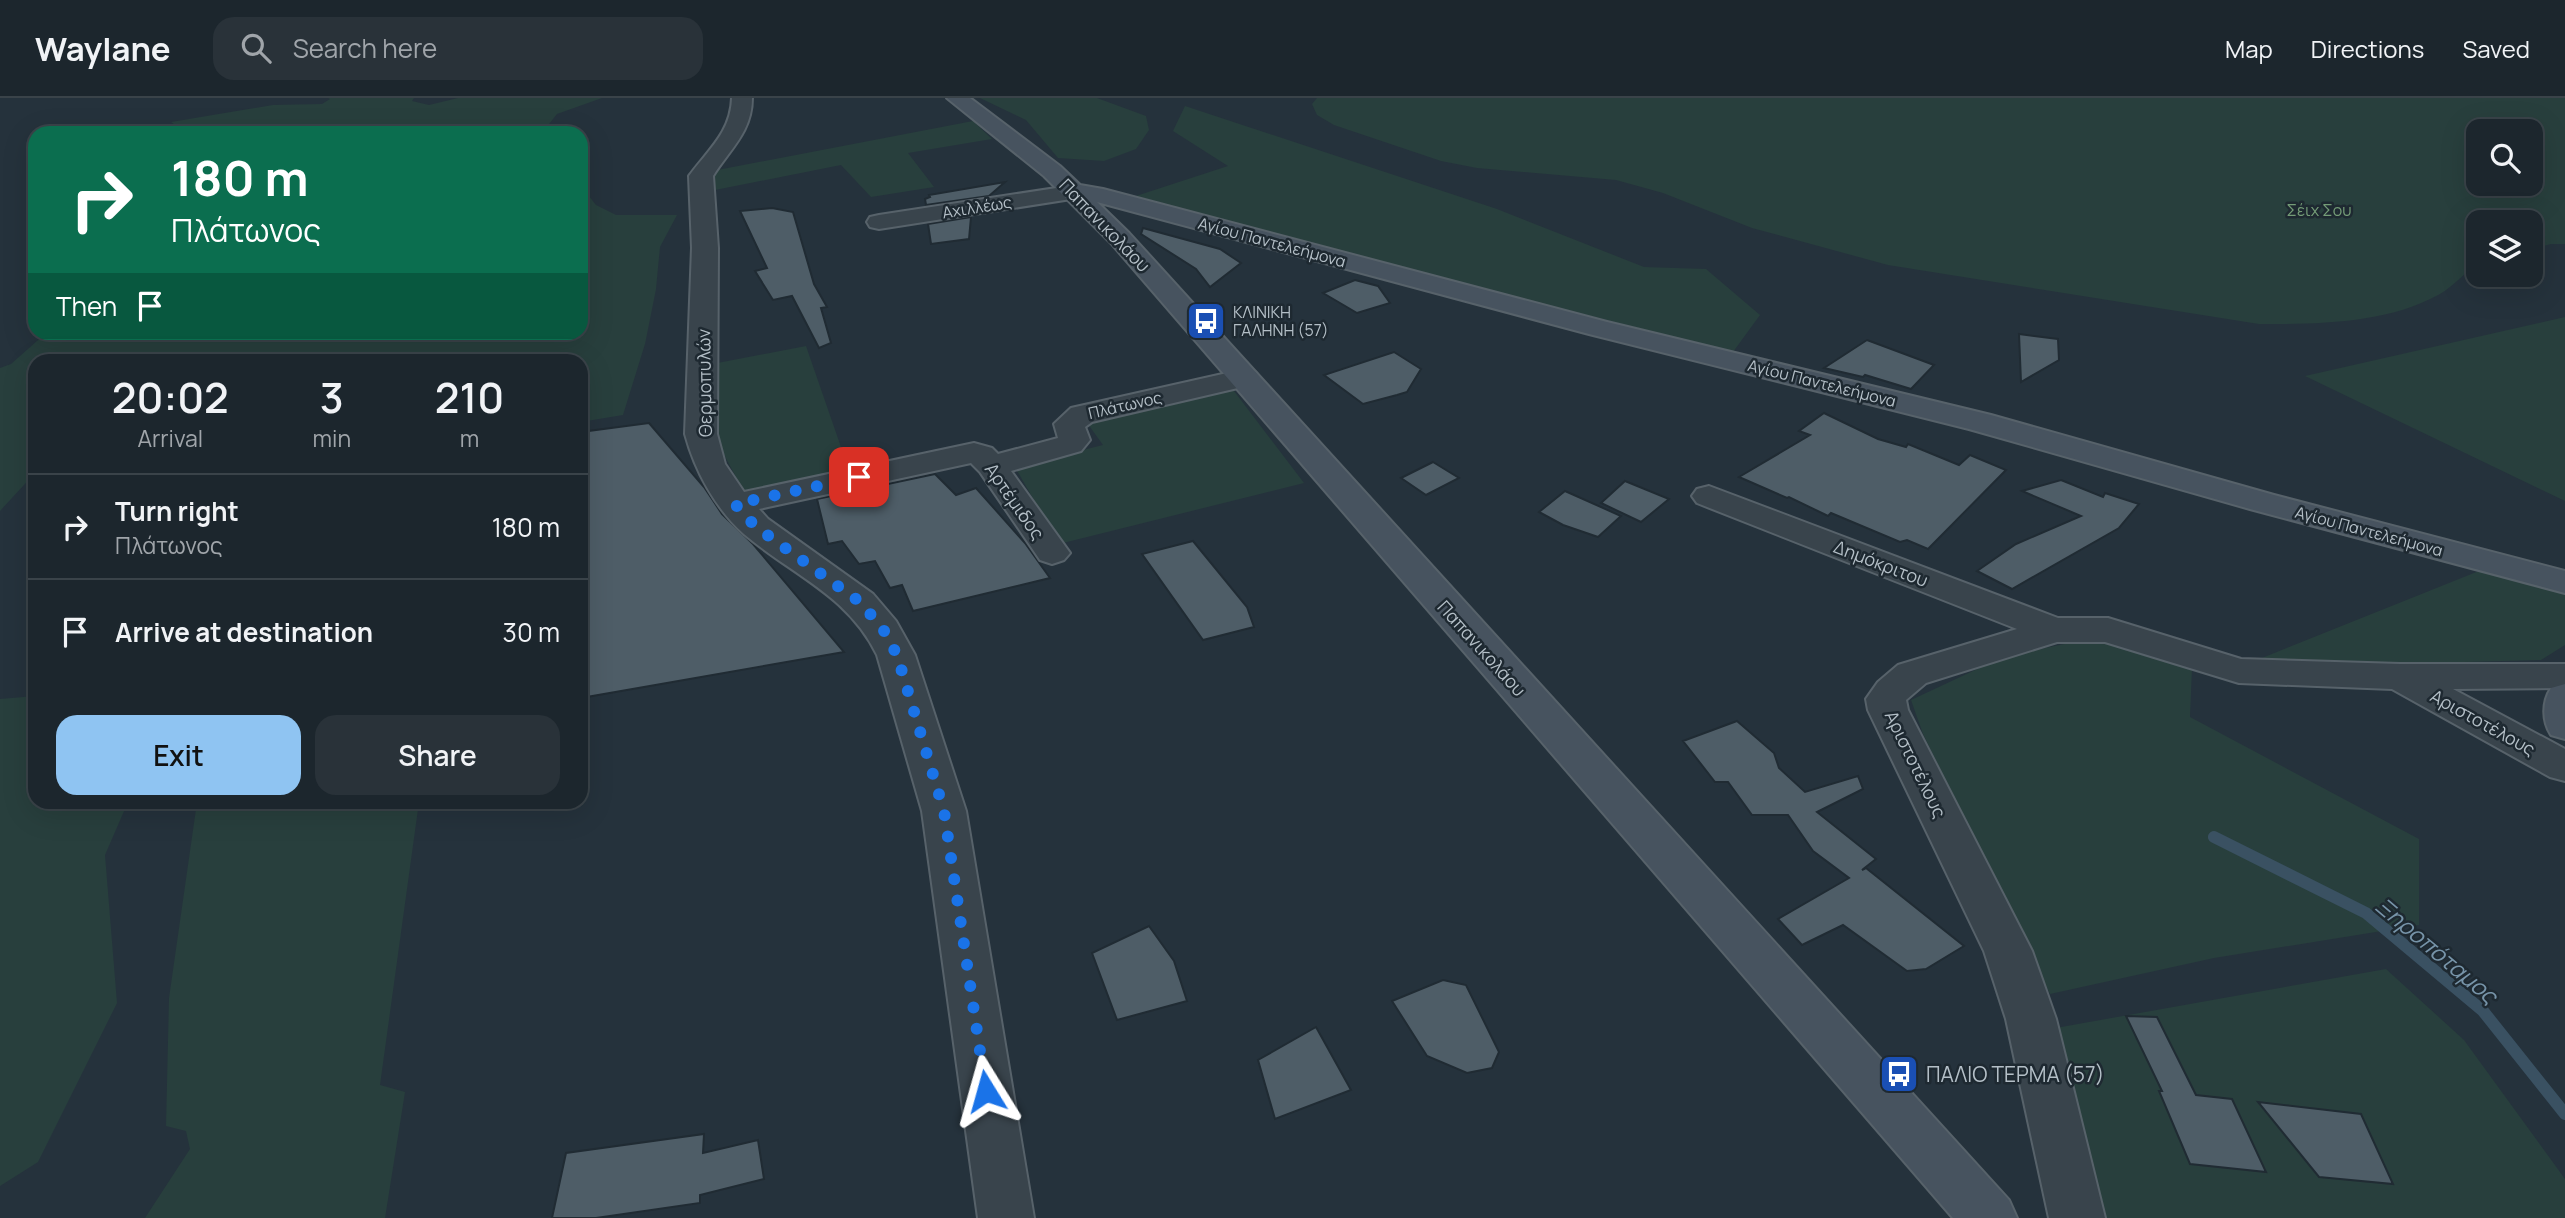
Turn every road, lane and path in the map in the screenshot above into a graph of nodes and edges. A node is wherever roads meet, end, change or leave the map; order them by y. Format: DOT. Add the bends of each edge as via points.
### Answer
graph roads {
  1 [pos="742,98"];
  2 [pos="957,98"];
  3 [pos="1076,192"];
  4 [pos="879,222"];
  5 [pos="1245,378"];
  6 [pos="983,459"];
  7 [pos="1709,496"];
  8 [pos="735,504"];
  9 [pos="1052,553"];
  10 [pos="2565,582"];
  11 [pos="2054,630"];
  12 [pos="2565,676"];
  13 [pos="2400,677"];
  14 [pos="2565,697"];
  15 [pos="2565,725"];
  16 [pos="2565,767"];
  17 [pos="1006,1218"];
  18 [pos="1989,1218"];
  19 [pos="2077,1218"];
  1 -- 8 [label="street, Θερμοπυλών" via="735,134 701,176 705,248 701,434 709,464"];
  2 -- 3 [label="main road, Παπανικολάου"];
  3 -- 4 [label="street, Αχιλλέως"];
  3 -- 5 [label="main road, Παπανικολάου"];
  3 -- 10 [label="main road, Αγίου Παντελεήμονα" via="1980,422"];
  5 -- 6 [label="street, Πλάτωνος" via="1082,415 1069,424 1074,440 1070,444"];
  5 -- 18 [label="main road, Παπανικολάου"];
  6 -- 8 [label="street, Πλάτωνος"];
  6 -- 9 [label="street, Αρτέμιδος"];
  7 -- 11 [label="street, Δημόκριτου"];
  8 -- 17 [label="street, Θερμοπυλών" via="755,526 860,602 897,655 944,811"];
  11 -- 13 [label="street, Αριστοτέλους" via="2108,630 2239,671"];
  11 -- 19 [label="street, Αριστοτέλους" via="1912,674 1886,699 2008,951 2031,1019"];
  12 -- 13 [label="street, Αριστοτέλους"];
  13 -- 16 [label="street, Αριστοτέλους"];
  14 -- 15 [label="main road"];
}
